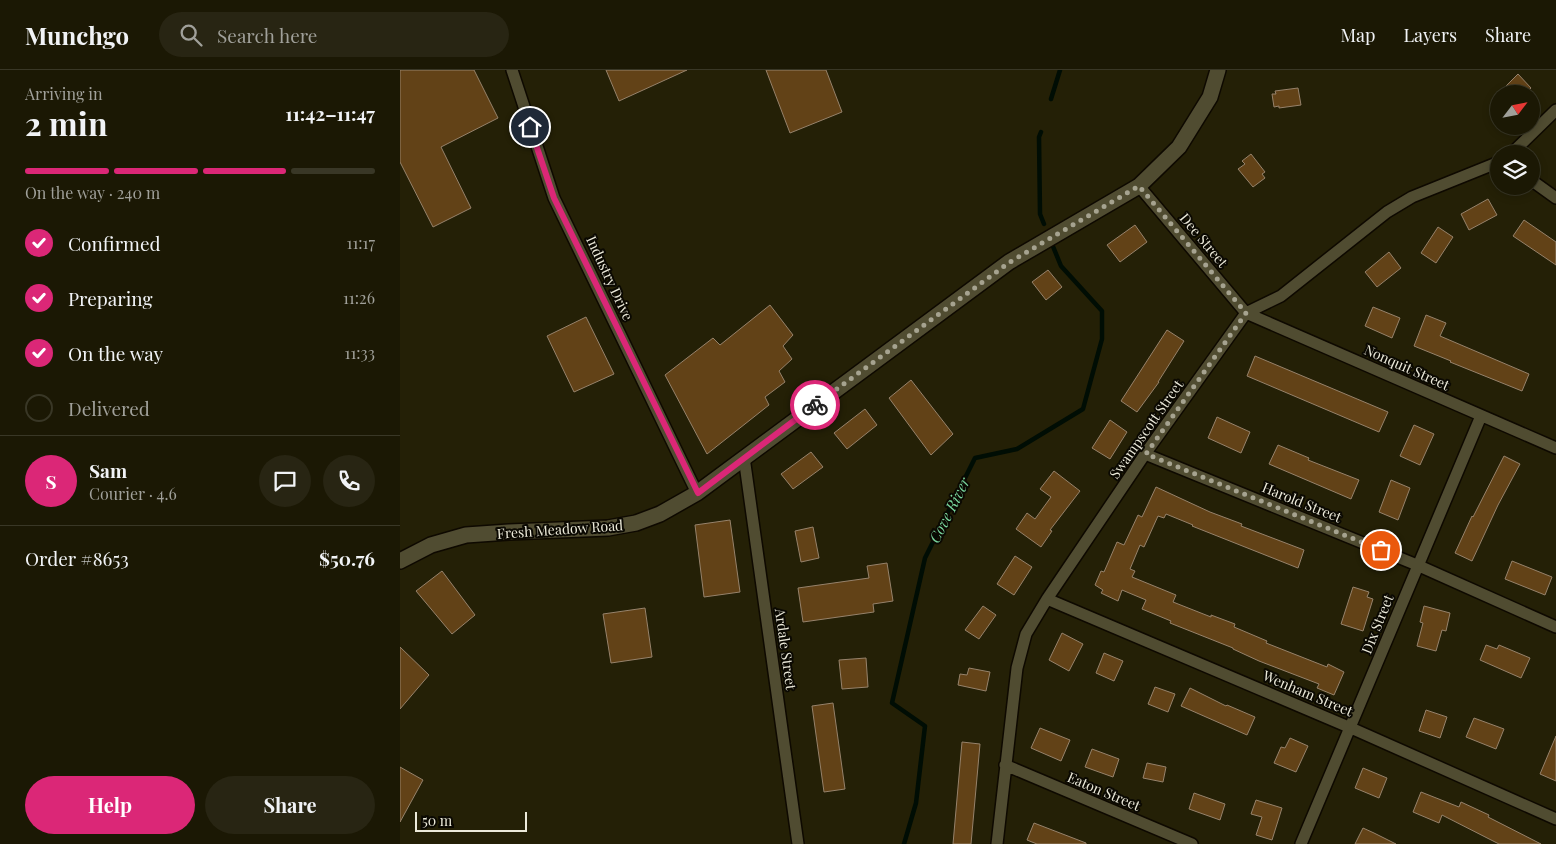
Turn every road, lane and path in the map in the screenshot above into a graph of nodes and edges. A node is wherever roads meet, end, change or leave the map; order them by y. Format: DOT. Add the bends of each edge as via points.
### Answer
graph roads {
  1 [pos="512,70"];
  2 [pos="1218,70"];
  3 [pos="1556,110"];
  4 [pos="1520,145"];
  5 [pos="1490,166"];
  6 [pos="1139,186"];
  7 [pos="1540,186"];
  8 [pos="1556,198"];
  9 [pos="1246,313"];
  10 [pos="1481,416"];
  11 [pos="1556,448"];
  12 [pos="1146,454"];
  13 [pos="744,458"];
  14 [pos="698,493"];
  15 [pos="400,561"];
  16 [pos="1417,565"];
  17 [pos="1047,600"];
  18 [pos="1556,627"];
  19 [pos="1351,728"];
  20 [pos="1005,765"];
  21 [pos="1556,819"];
  22 [pos="798,844"];
  23 [pos="997,844"];
  24 [pos="1192,844"];
  25 [pos="1301,844"];
  1 -- 14 [label="street, Industry Drive" via="554,198"];
  2 -- 6 [label="street, Fresh Meadow Road" via="1210,97 1179,147"];
  3 -- 4 [label="street"];
  5 -- 9 [label="street, Swampscott Street" via="1412,197 1387,212 1281,296"];
  6 -- 9 [label="street, Dee Street"];
  6 -- 13 [label="street, Fresh Meadow Road" via="1010,262"];
  7 -- 8 [label="street"];
  9 -- 10 [label="street, Nonquit Street"];
  9 -- 12 [label="street, Swampscott Street"];
  10 -- 11 [label="street, Nonquit Street"];
  10 -- 16 [label="street, Dix Street"];
  12 -- 16 [label="street, Harold Street"];
  12 -- 17 [label="street, Swampscott Street"];
  13 -- 14 [label="street, Fresh Meadow Road"];
  13 -- 22 [label="street, Ardale Street"];
  14 -- 15 [label="street, Fresh Meadow Road" via="636,523 608,528 466,535 431,545"];
  16 -- 18 [label="street, Harold Street"];
  16 -- 19 [label="street, Dix Street"];
  17 -- 19 [label="street, Wenham Street"];
  17 -- 20 [label="street, Swampscott Street" via="1026,634 1017,668"];
  19 -- 21 [label="street, Wenham Street"];
  19 -- 25 [label="street, Dix Street"];
  20 -- 23 [label="street, Swampscott Street"];
  20 -- 24 [label="street, Eaton Street"];
}
